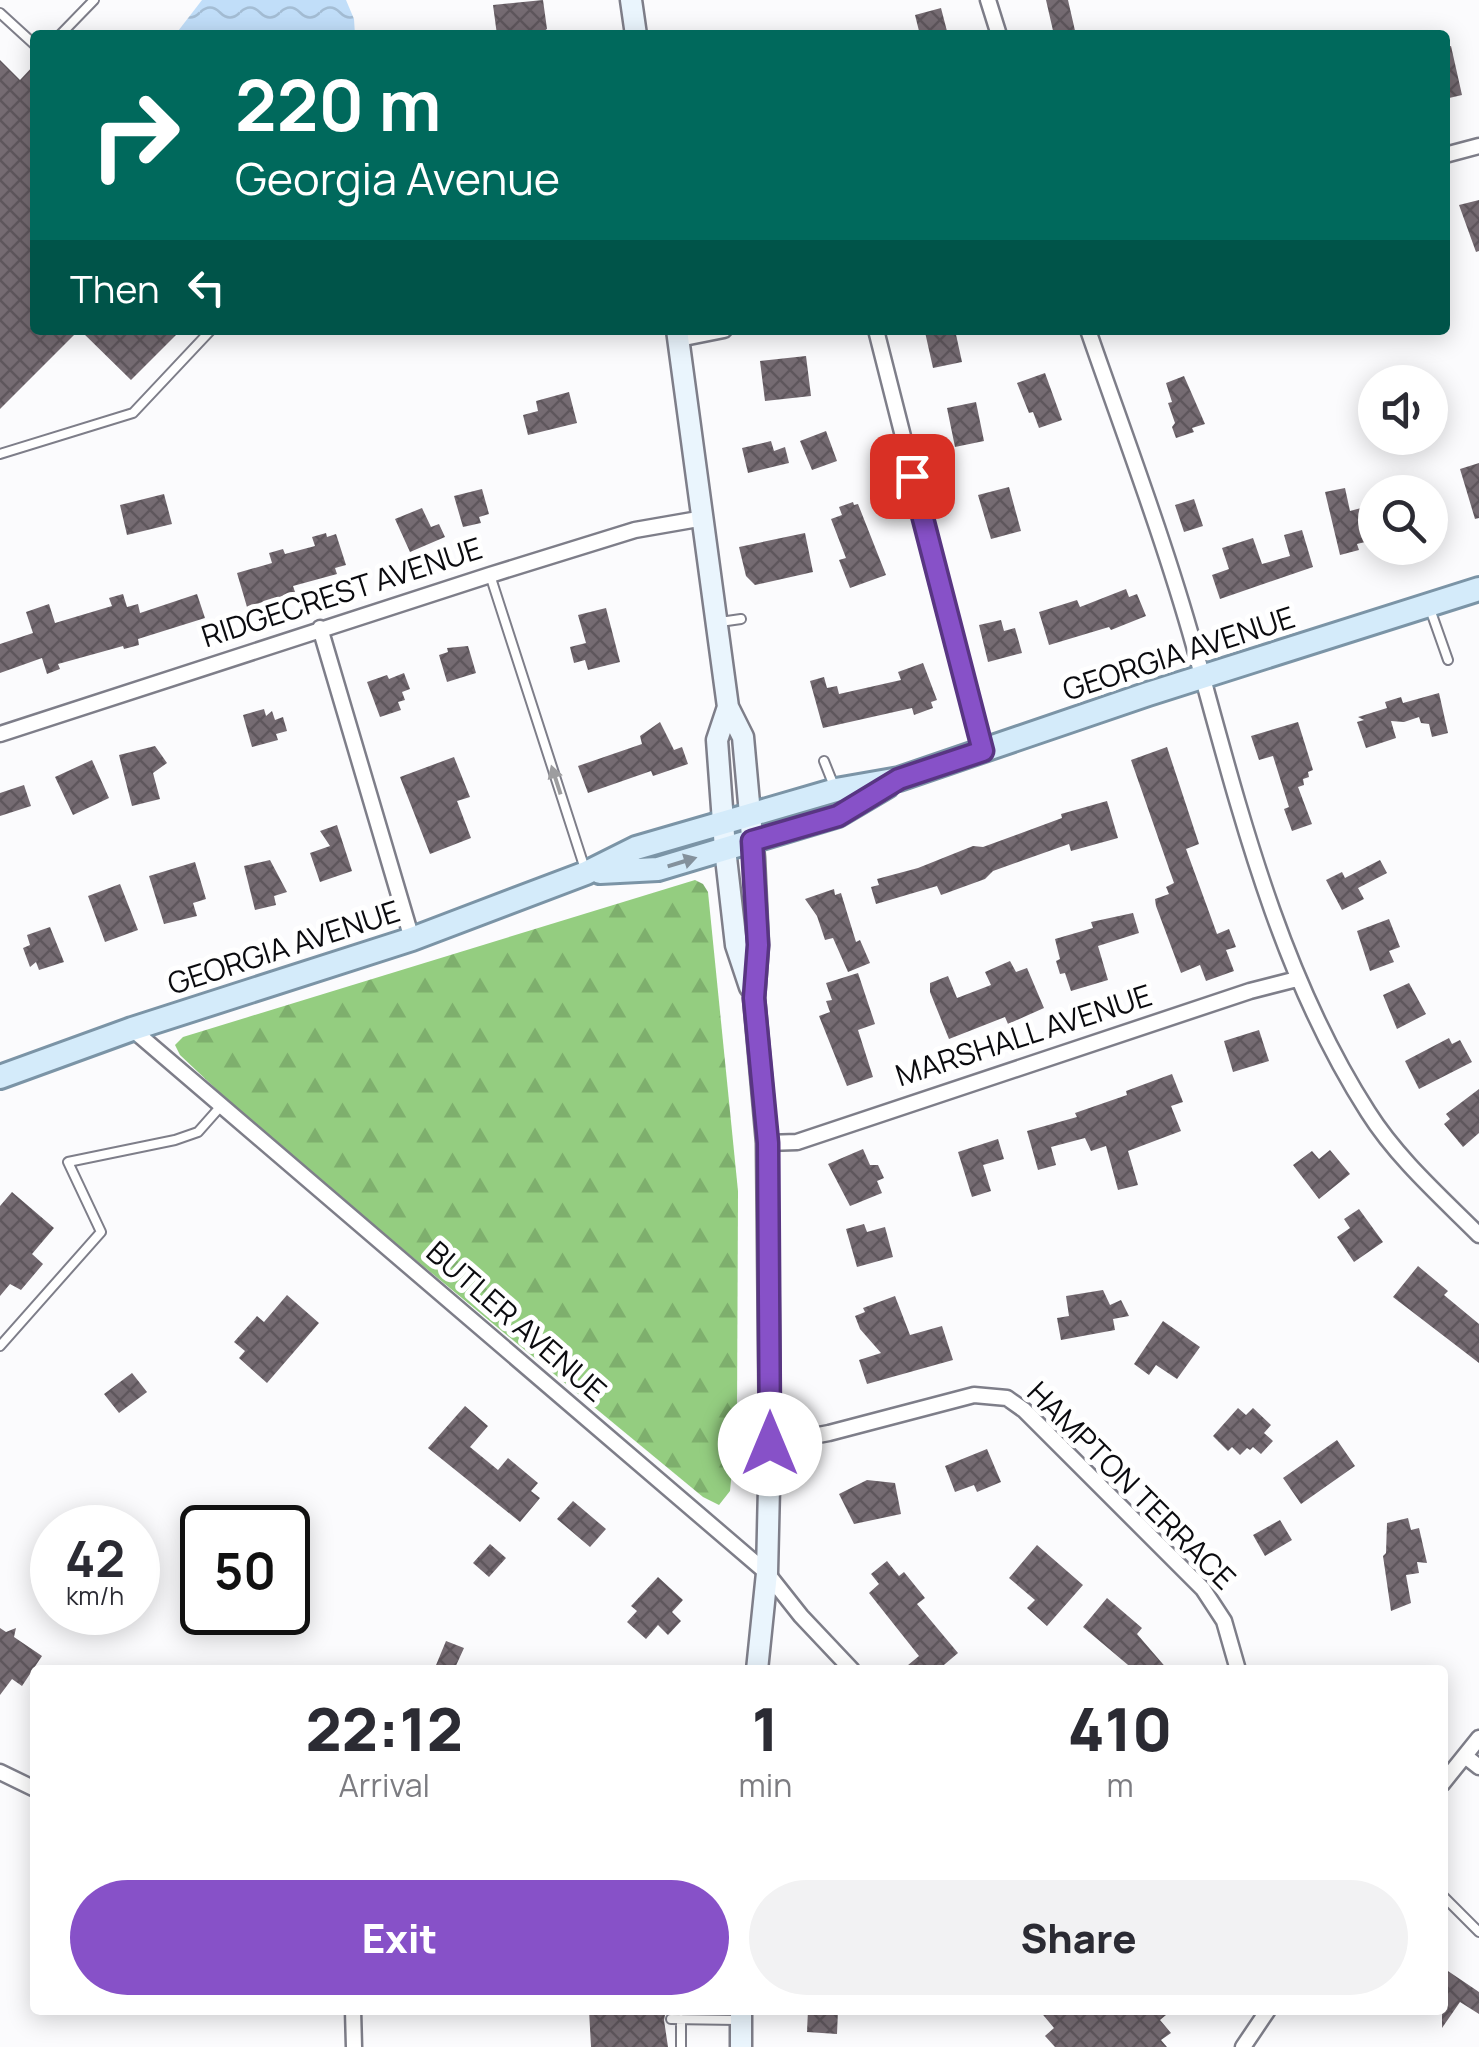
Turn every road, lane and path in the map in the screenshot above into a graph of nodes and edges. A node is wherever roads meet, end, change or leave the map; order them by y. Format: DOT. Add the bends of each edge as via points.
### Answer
graph roads {
  1 [pos="94,0"];
  2 [pos="631,0"];
  3 [pos="988,0"];
  4 [pos="0,13"];
  5 [pos="65,30"];
  6 [pos="635,30"];
  7 [pos="997,30"];
  8 [pos="30,41"];
  9 [pos="1479,146"];
  10 [pos="1450,153"];
  11 [pos="206,335"];
  12 [pos="678,335"];
  13 [pos="877,335"];
  14 [pos="1090,335"];
  15 [pos="0,454"];
  16 [pos="704,518"];
  17 [pos="490,575"];
  18 [pos="1479,589"];
  19 [pos="1429,605"];
  20 [pos="741,619"];
  21 [pos="716,623"];
  22 [pos="320,628"];
  23 [pos="1448,660"];
  24 [pos="1201,678"];
  25 [pos="728,707"];
  26 [pos="0,734"];
  27 [pos="983,751"];
  28 [pos="824,762"];
  29 [pos="899,779"];
  30 [pos="836,790"];
  31 [pos="750,815"];
  32 [pos="723,823"];
  33 [pos="752,841"];
  34 [pos="725,849"];
  35 [pos="586,873"];
  36 [pos="412,939"];
  37 [pos="1298,979"];
  38 [pos="754,998"];
  39 [pos="132,1029"];
  40 [pos="0,1077"];
  41 [pos="221,1106"];
  42 [pos="768,1143"];
  43 [pos="1479,1235"];
  44 [pos="0,1346"];
  45 [pos="770,1444"];
  46 [pos="766,1573"];
  47 [pos="757,1665"];
  48 [pos="847,1665"];
  49 [pos="1237,1665"];
  50 [pos="1479,1738"];
  51 [pos="1465,1756"];
  52 [pos="1479,1767"];
  53 [pos="0,1772"];
  54 [pos="1448,1777"];
  55 [pos="30,1787"];
  56 [pos="1448,1901"];
  57 [pos="1479,1932"];
  58 [pos="353,2015"];
  59 [pos="741,2015"];
  60 [pos="1265,2015"];
  61 [pos="354,2047"];
  62 [pos="681,2047"];
  63 [pos="741,2047"];
  64 [pos="1244,2047"];
  1 -- 5 [label="lane"];
  2 -- 6 [label="main road"];
  3 -- 7 [label="street"];
  4 -- 8 [label="lane"];
  9 -- 10 [label="street"];
  11 -- 15 [label="lane" via="132,413"];
  12 -- 16 [label="main road"];
  13 -- 27 [label="street"];
  14 -- 24 [label="street"];
  16 -- 17 [label="street, RIDGECREST AVENUE" via="636,530"];
  16 -- 21 [label="main road"];
  17 -- 22 [label="street, RIDGECREST AVENUE"];
  35 -- 17 [label="lane, one-way"];
  18 -- 19 [label="main road, GEORGIA AVENUE"];
  19 -- 23 [label="lane"];
  19 -- 24 [label="main road, GEORGIA AVENUE"];
  20 -- 21 [label="lane"];
  21 -- 25 [label="main road"];
  22 -- 26 [label="street, RIDGECREST AVENUE"];
  22 -- 36 [label="street"];
  24 -- 27 [label="main road, GEORGIA AVENUE"];
  24 -- 37 [label="street"];
  25 -- 31 [label="main road" via="743,738"];
  25 -- 32 [label="main road" via="717,740"];
  27 -- 29 [label="main road, GEORGIA AVENUE"];
  28 -- 30 [label="lane"];
  29 -- 30 [label="main road, GEORGIA AVENUE"];
  29 -- 33 [label="main road, GEORGIA AVENUE" via="838,816"];
  30 -- 31 [label="main road, GEORGIA AVENUE"];
  31 -- 32 [label="main road, GEORGIA AVENUE"];
  31 -- 33 [label="main road"];
  32 -- 34 [label="main road"];
  32 -- 35 [label="main road, GEORGIA AVENUE" via="636,848"];
  33 -- 34 [label="main road, GEORGIA AVENUE"];
  33 -- 38 [label="main road"];
  35 -- 34 [label="main road, GEORGIA AVENUE, one-way" via="658,869"];
  34 -- 38 [label="main road" via="736,944"];
  35 -- 36 [label="main road, GEORGIA AVENUE"];
  36 -- 39 [label="main road, GEORGIA AVENUE"];
  37 -- 42 [label="street, MARSHALL AVENUE" via="796,1142"];
  37 -- 43 [label="street" via="1369,1113"];
  38 -- 42 [label="main road"];
  39 -- 40 [label="main road, GEORGIA AVENUE"];
  39 -- 41 [label="street, BUTLER AVENUE"];
  41 -- 44 [label="lane" via="198,1132 68,1162 101,1232"];
  41 -- 46 [label="street, BUTLER AVENUE"];
  42 -- 45 [label="main road"];
  45 -- 46 [label="main road"];
  45 -- 49 [label="street, HAMPTON TERRACE" via="974,1395 1007,1398 1203,1589 1224,1621"];
  46 -- 47 [label="main road"];
  46 -- 48 [label="street, BUTLER AVENUE"];
  50 -- 51 [label="street"];
  51 -- 52 [label="street"];
  51 -- 54 [label="street"];
  53 -- 55 [label="street"];
  56 -- 57 [label="lane"];
  58 -- 61 [label="street"];
  59 -- 62 [label="lane" via="676,2019"];
  59 -- 63 [label="main road"];
  60 -- 64 [label="street"];
}
